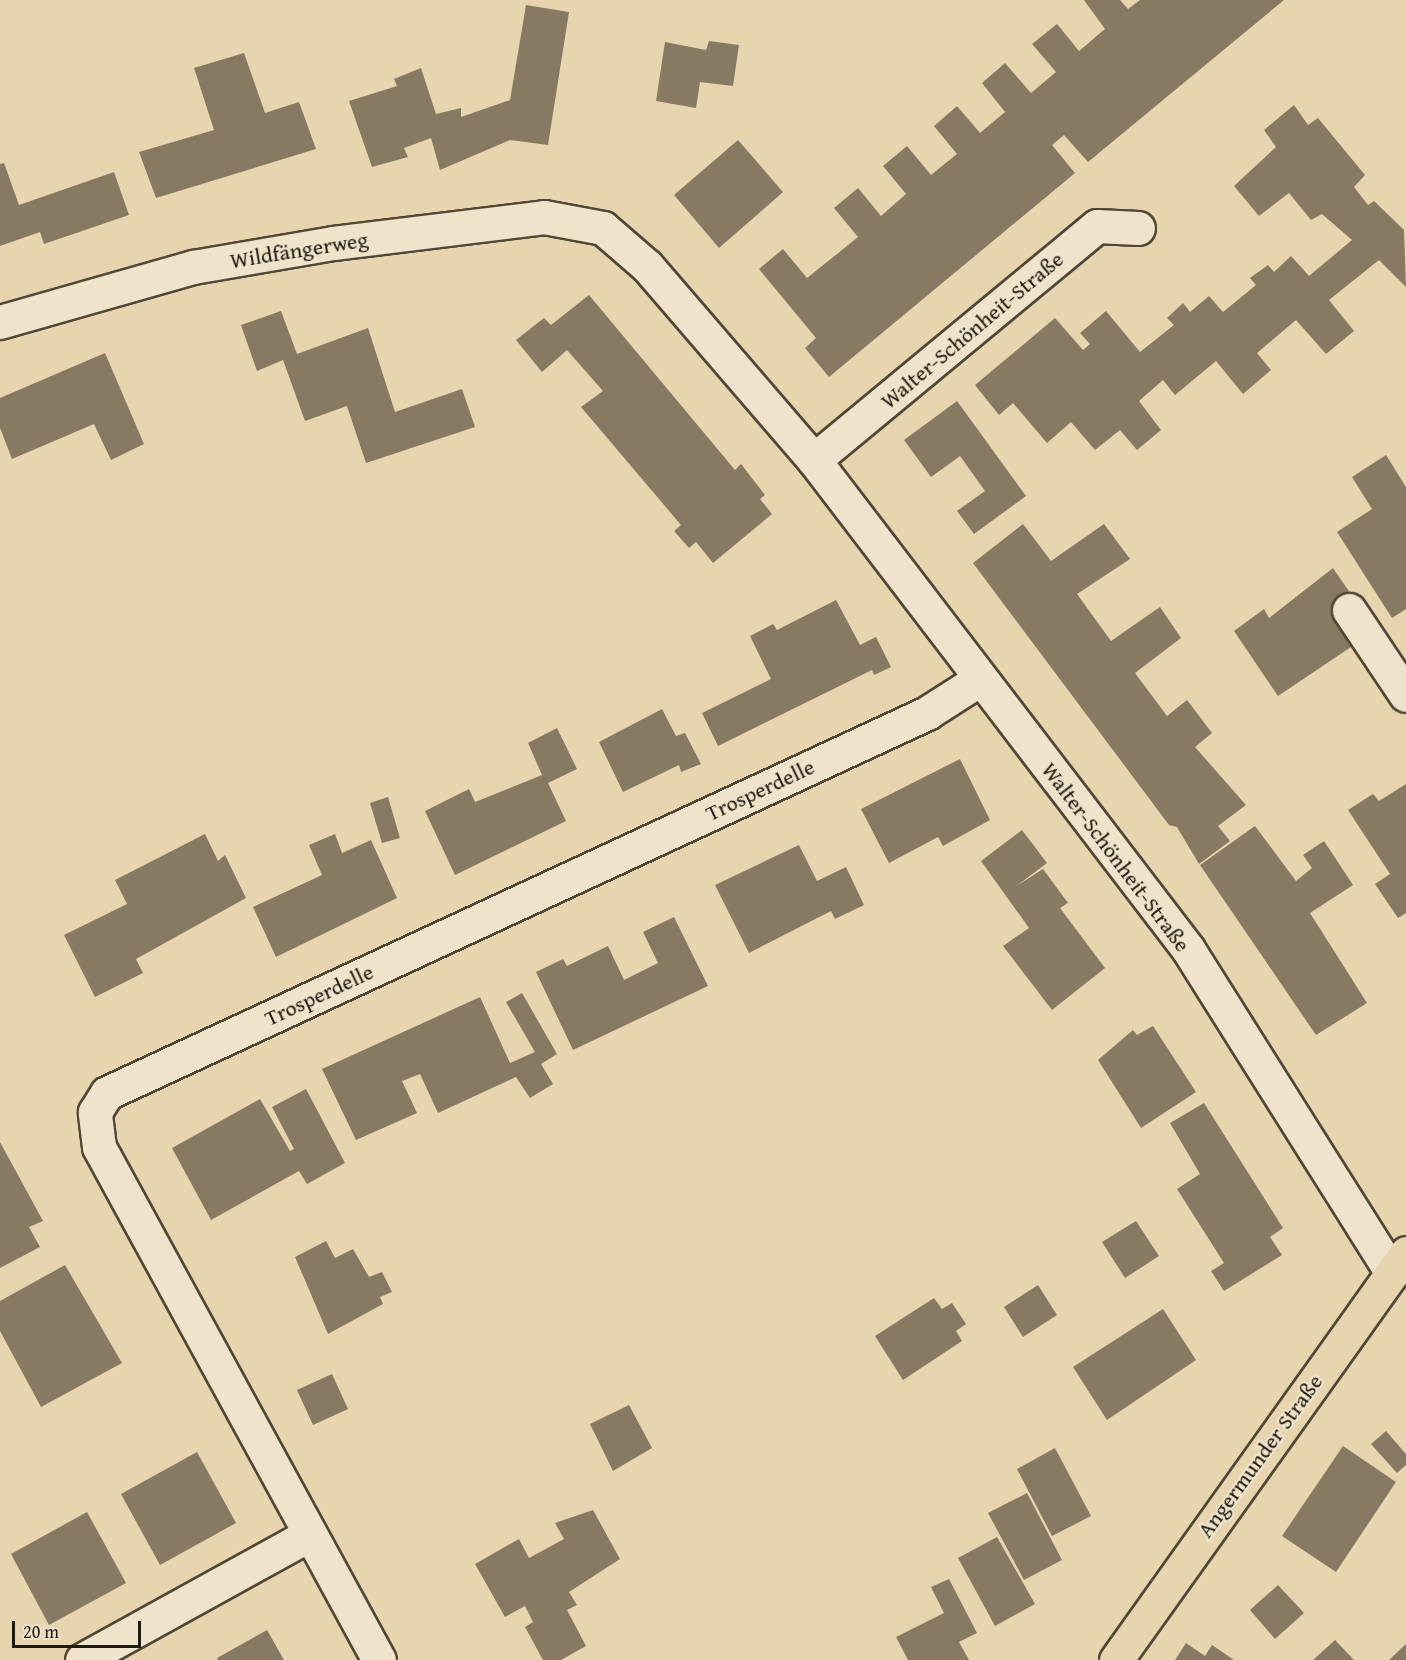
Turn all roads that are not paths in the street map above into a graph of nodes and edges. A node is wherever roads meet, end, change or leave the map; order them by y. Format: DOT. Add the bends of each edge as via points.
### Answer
graph roads {
  1 [pos="603,228"];
  2 [pos="1138,228"];
  3 [pos="0,322"];
  4 [pos="814,460"];
  5 [pos="1349,610"];
  6 [pos="980,679"];
  7 [pos="1406,695"];
  8 [pos="1399,1263"];
  9 [pos="310,1534"];
  10 [pos="82,1660"];
  11 [pos="379,1660"];
  12 [pos="1116,1660"];
  1 -- 3 [label="street, Wildfängerweg" via="544,217 333,243 193,267"];
  1 -- 4 [label="street, Walter-Schönheit-Straße" via="647,266"];
  2 -- 4 [label="street, Walter-Schönheit-Straße" via="1098,226"];
  4 -- 6 [label="street, Walter-Schönheit-Straße"];
  5 -- 7 [label="street"];
  6 -- 8 [label="street, Walter-Schönheit-Straße" via="1188,949"];
  6 -- 9 [label="street, Trosperdelle" via="927,713 107,1093 95,1112 99,1147"];
  8 -- 12 [label="main road, Angermunder Straße"];
  9 -- 10 [label="street"];
  9 -- 11 [label="street, Trosperdelle"];
}
